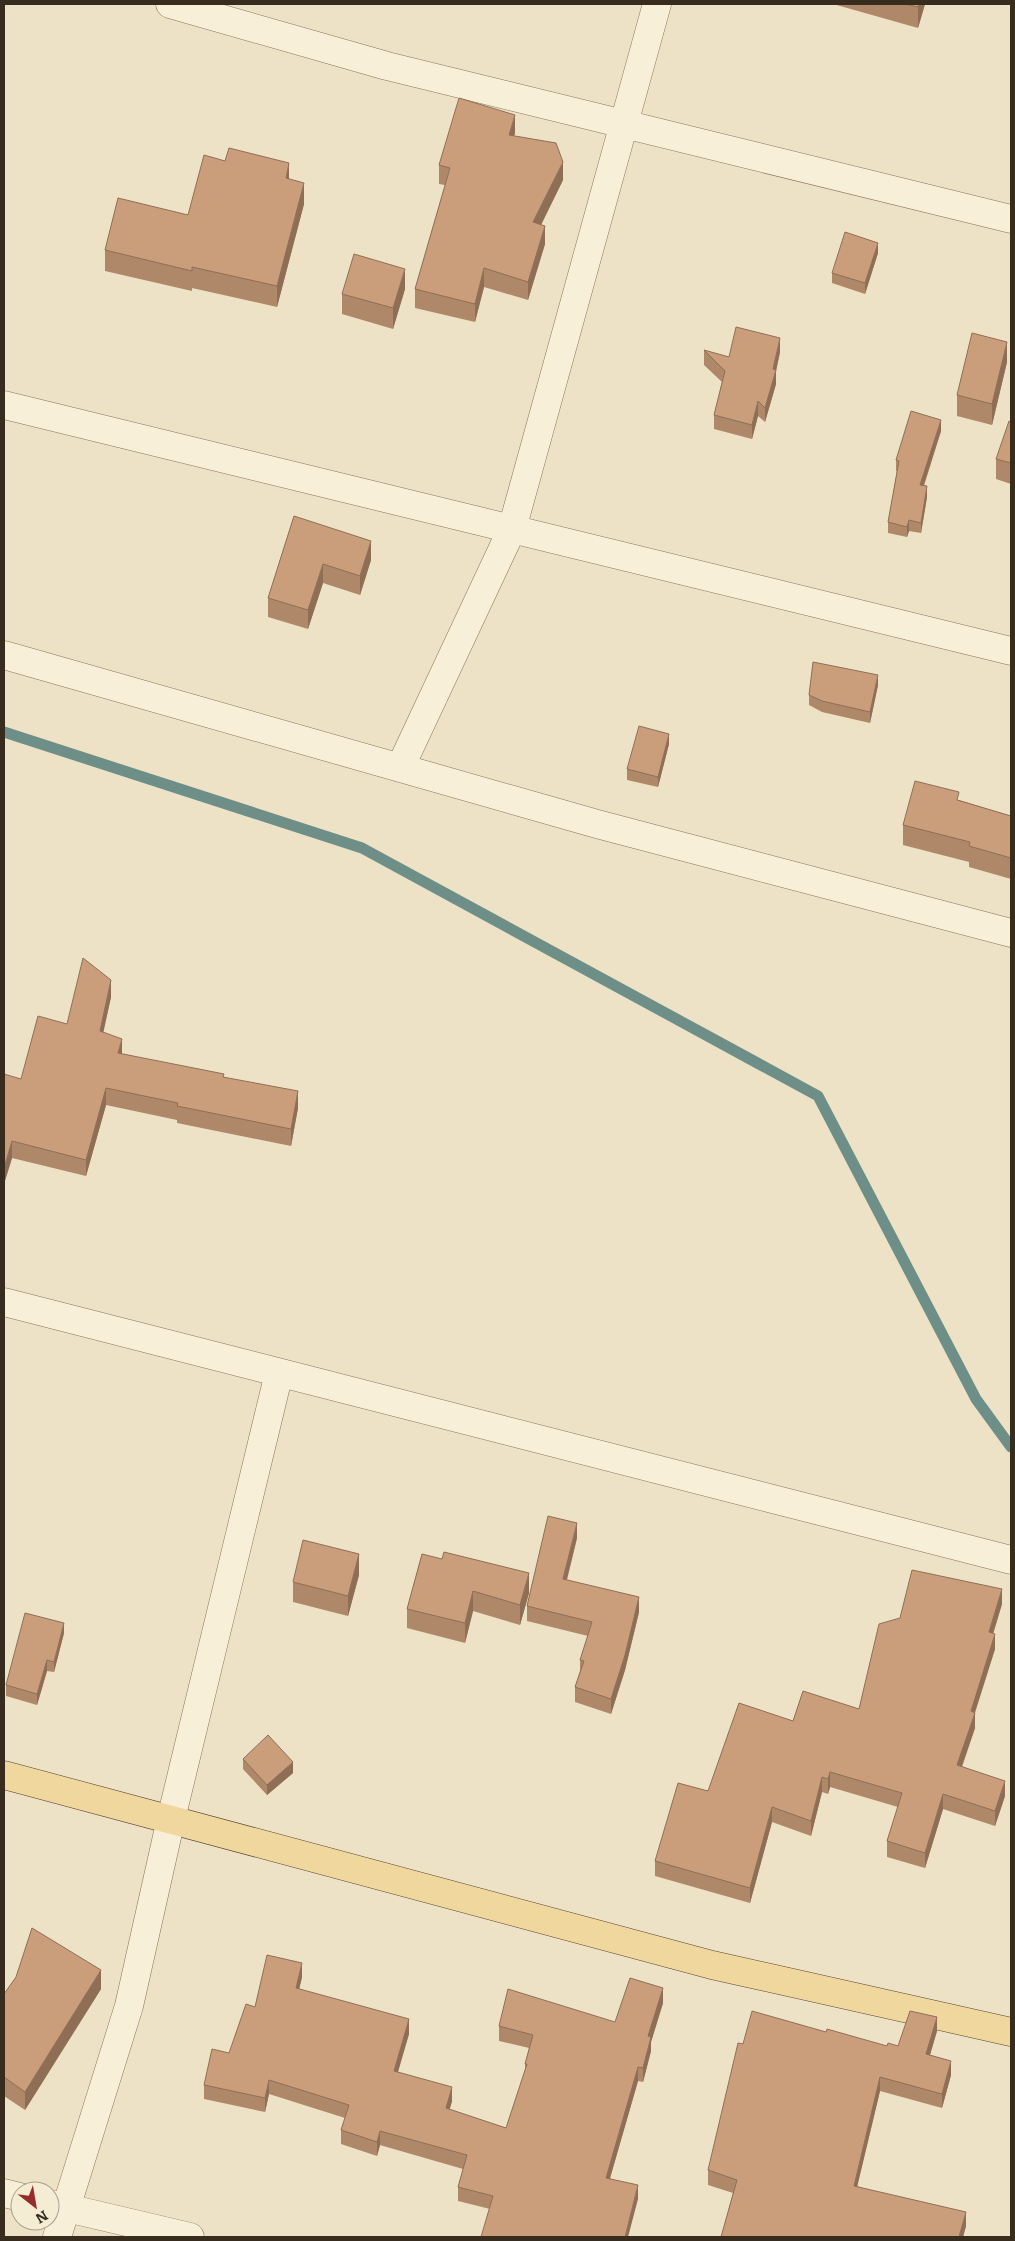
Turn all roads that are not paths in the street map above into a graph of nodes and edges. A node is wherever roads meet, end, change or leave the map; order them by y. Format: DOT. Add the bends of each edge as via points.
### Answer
graph roads {
  1 [pos="170,4"];
  2 [pos="657,4"];
  3 [pos="626,124"];
  4 [pos="1011,219"];
  5 [pos="4,405"];
  6 [pos="512,529"];
  7 [pos="1011,651"];
  8 [pos="4,655"];
  9 [pos="400,768"];
  10 [pos="1011,933"];
  11 [pos="4,1302"];
  12 [pos="279,1373"];
  13 [pos="1011,1560"];
  14 [pos="4,1775"];
  15 [pos="171,1819"];
  16 [pos="1011,2032"];
  17 [pos="60,2200"];
  18 [pos="60,2206"];
  19 [pos="190,2237"];
  1 -- 3 [label="street" via="387,66"];
  2 -- 3 [label="street"];
  3 -- 4 [label="street"];
  3 -- 6 [label="street"];
  5 -- 6 [label="street"];
  6 -- 7 [label="street"];
  6 -- 9 [label="street"];
  8 -- 9 [label="street"];
  9 -- 10 [label="street" via="597,824"];
  11 -- 12 [label="street"];
  12 -- 13 [label="street"];
  12 -- 15 [label="street"];
  14 -- 15 [label="main road"];
  15 -- 16 [label="main road" via="712,1965"];
  15 -- 17 [label="street" via="129,2006"];
  18 -- 19 [label="street"];
}
